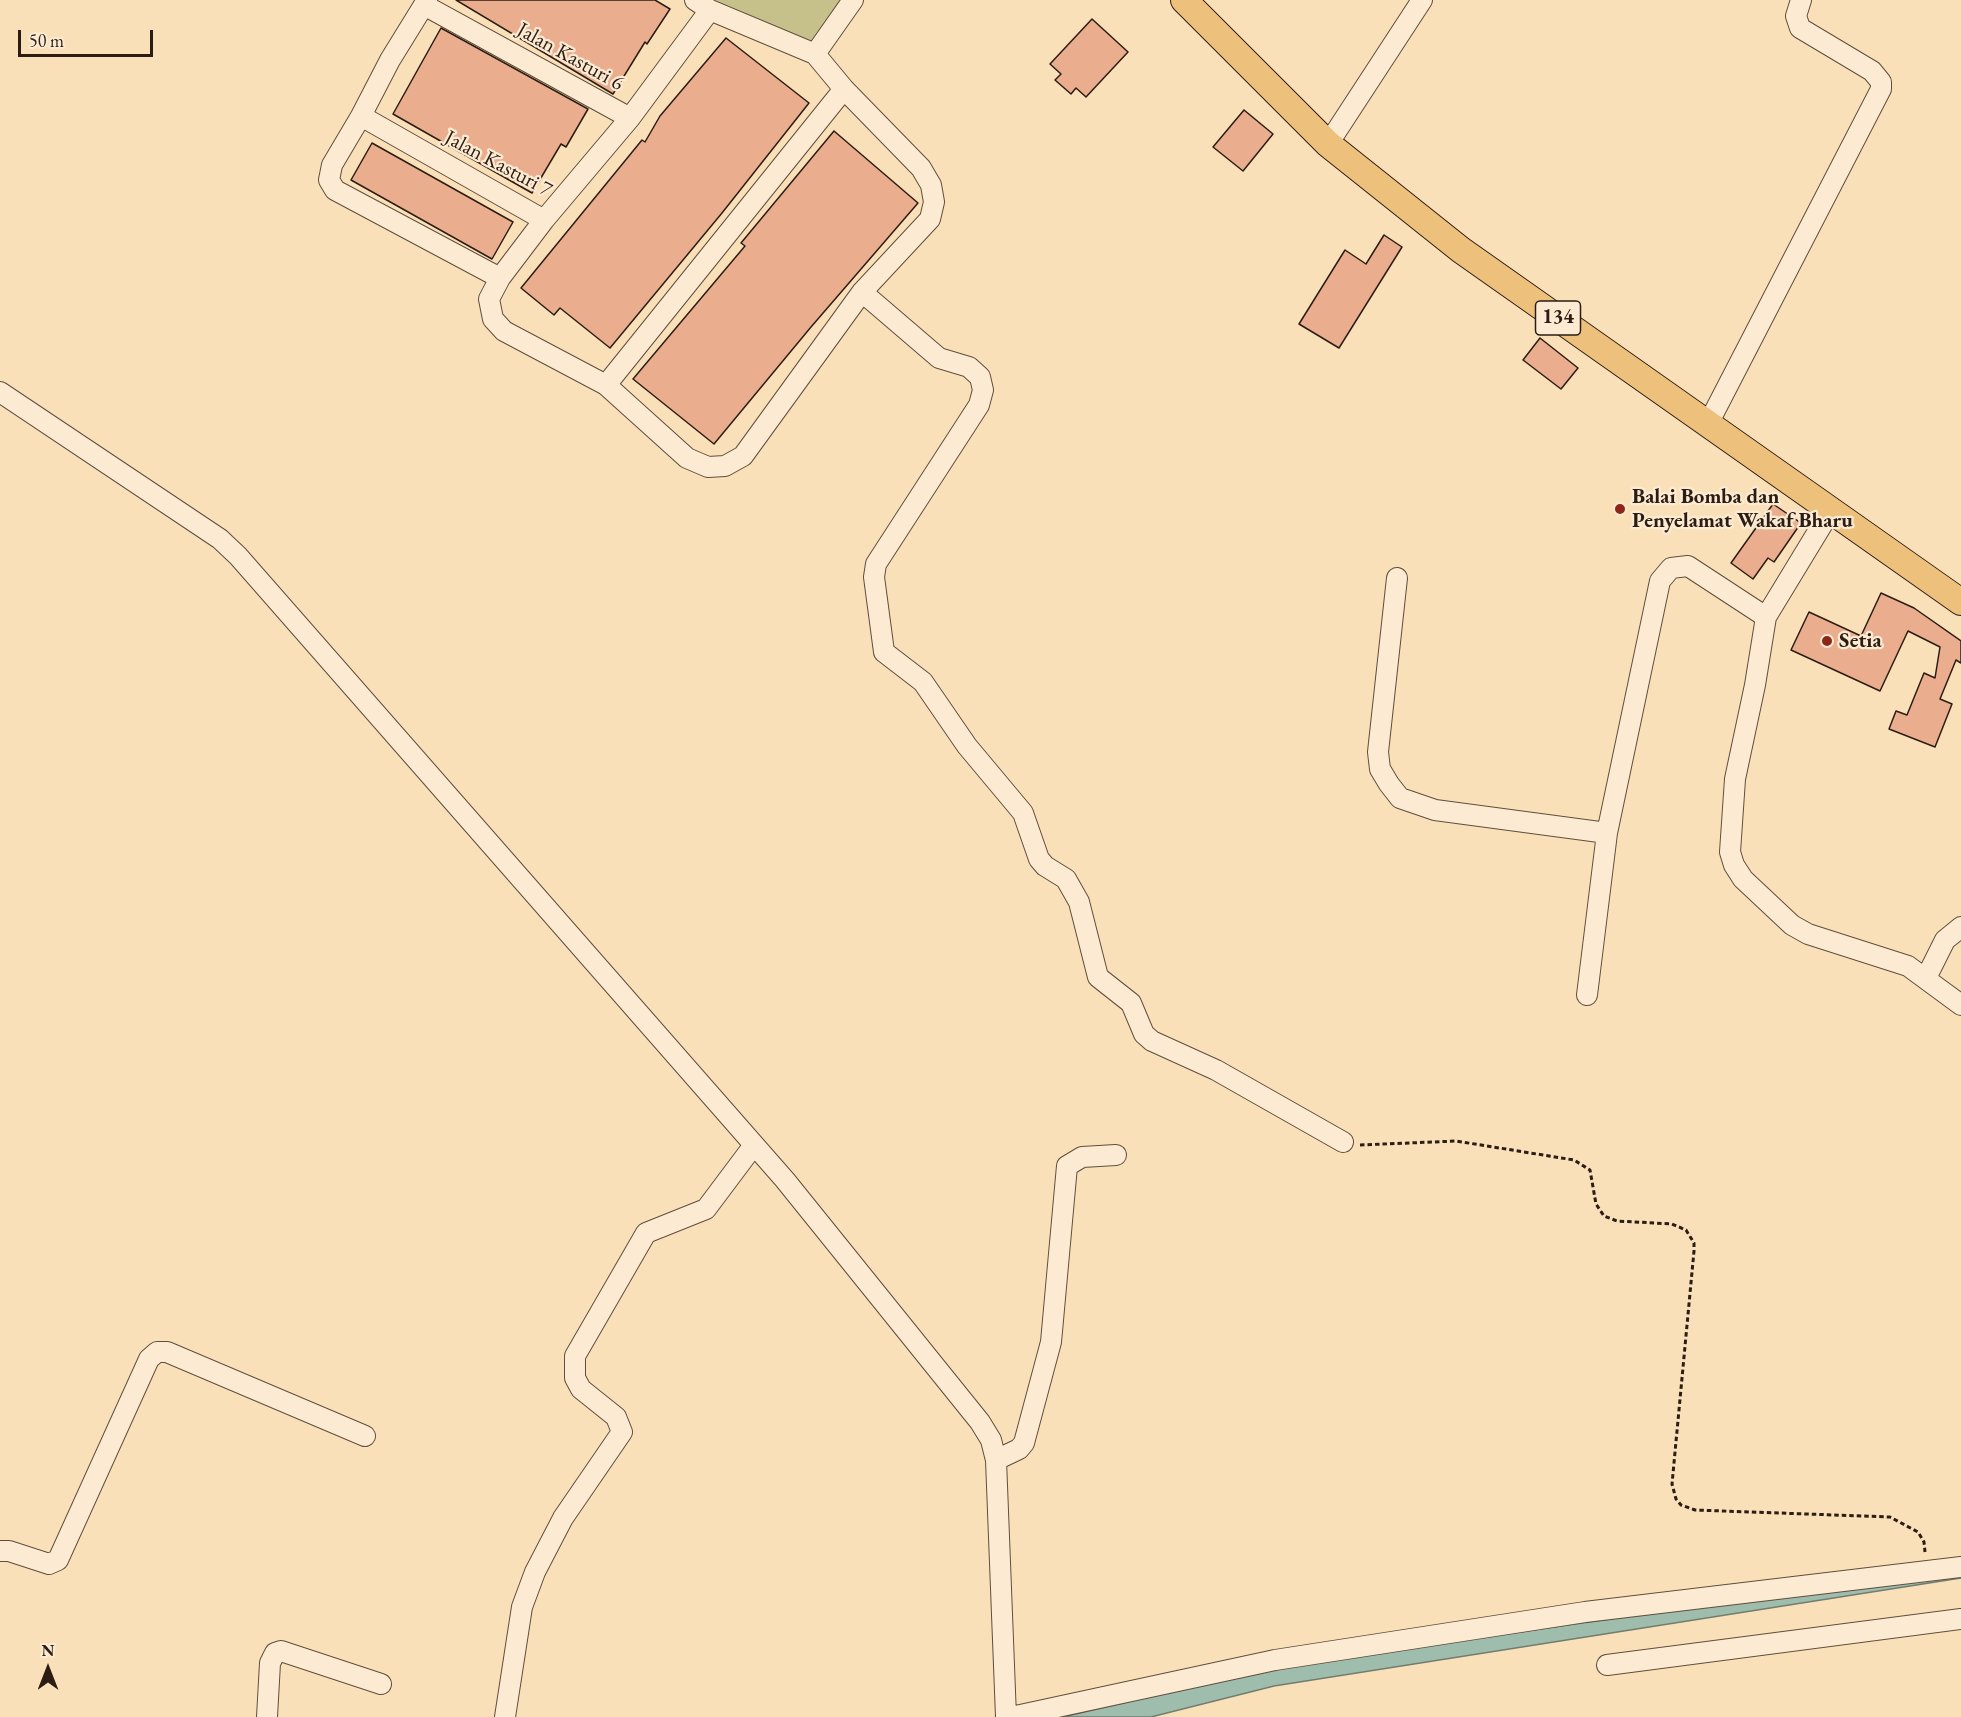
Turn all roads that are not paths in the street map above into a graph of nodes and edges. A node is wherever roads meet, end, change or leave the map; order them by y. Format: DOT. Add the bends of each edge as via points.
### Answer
graph roads {
  1 [pos="853,0"];
  2 [pos="1185,0"];
  3 [pos="1422,0"];
  4 [pos="1801,0"];
  5 [pos="425,2"];
  6 [pos="703,5"];
  7 [pos="815,54"];
  8 [pos="844,89"];
  9 [pos="361,116"];
  10 [pos="630,117"];
  11 [pos="1328,144"];
  12 [pos="544,220"];
  13 [pos="500,278"];
  14 [pos="862,292"];
  15 [pos="606,385"];
  16 [pos="0,392"];
  17 [pos="1708,424"];
  18 [pos="1831,510"];
  19 [pos="1397,578"];
  20 [pos="1961,602"];
  21 [pos="1766,617"];
  22 [pos="1607,833"];
  23 [pos="1961,927"];
  24 [pos="1926,978"];
  25 [pos="1587,995"];
  26 [pos="1961,1005"];
  27 [pos="1343,1142"];
  28 [pos="754,1144"];
  29 [pos="1116,1155"];
  30 [pos="365,1436"];
  31 [pos="996,1460"];
  32 [pos="0,1551"];
  33 [pos="1961,1567"];
  34 [pos="1961,1619"];
  35 [pos="1607,1665"];
  36 [pos="381,1684"];
  37 [pos="267,1717"];
  38 [pos="505,1717"];
  39 [pos="1006,1717"];
  40 [pos="1011,1717"];
  1 -- 7 [label="street"];
  2 -- 11 [label="main road, 134"];
  3 -- 11 [label="street"];
  4 -- 17 [label="street" via="1796,16 1800,28 1872,71 1881,82 1881,89"];
  5 -- 9 [label="street"];
  5 -- 10 [label="street, Jalan Kasturi 6"];
  6 -- 7 [label="street"];
  6 -- 10 [label="street, Jalan Kasturi 7"];
  7 -- 8 [label="street"];
  8 -- 14 [label="street" via="921,168 931,185 934,202 930,219"];
  8 -- 15 [label="street"];
  9 -- 12 [label="street, Jalan Kasturi 7"];
  9 -- 13 [label="street" via="332,165 329,180 334,189"];
  10 -- 12 [label="street, Jalan Kasturi 7"];
  11 -- 17 [label="main road, 134" via="1461,250"];
  12 -- 13 [label="street"];
  13 -- 15 [label="street" via="489,299 493,319 504,332"];
  14 -- 15 [label="street" via="742,456 725,466 708,466 687,458"];
  14 -- 27 [label="street" via="939,358 969,367 980,378 983,390 979,405 876,564 874,576 884,652 923,682 967,746 1023,813 1039,859 1066,879 1079,902 1098,977 1131,1003 1144,1034"];
  16 -- 28 [label="street" via="220,539 238,556"];
  17 -- 18 [label="main road, 134"];
  18 -- 20 [label="main road, 134"];
  18 -- 21 [label="street"];
  19 -- 22 [label="street" via="1378,752 1380,769 1400,798 1435,810"];
  21 -- 22 [label="street" via="1696,570 1679,566 1664,574 1656,590"];
  21 -- 24 [label="street" via="1735,779 1730,852 1734,865 1743,879 1792,925 1808,934 1908,966"];
  22 -- 25 [label="street"];
  23 -- 24 [label="street" via="1946,940"];
  24 -- 26 [label="street"];
  28 -- 31 [label="street" via="980,1422 991,1440"];
  28 -- 38 [label="street" via="706,1209 646,1233 575,1356 575,1378 581,1389 616,1417 622,1432 563,1518 535,1572 522,1607"];
  29 -- 31 [label="street" via="1082,1157 1067,1166 1052,1342 1024,1443"];
  30 -- 32 [label="street" via="167,1352 157,1352 149,1359 58,1560 44,1563"];
  31 -- 39 [label="street"];
  33 -- 40 [label="street" via="1585,1612 1275,1660"];
  34 -- 35 [label="street"];
  36 -- 37 [label="street" via="281,1651 275,1653 270,1663"];
}
